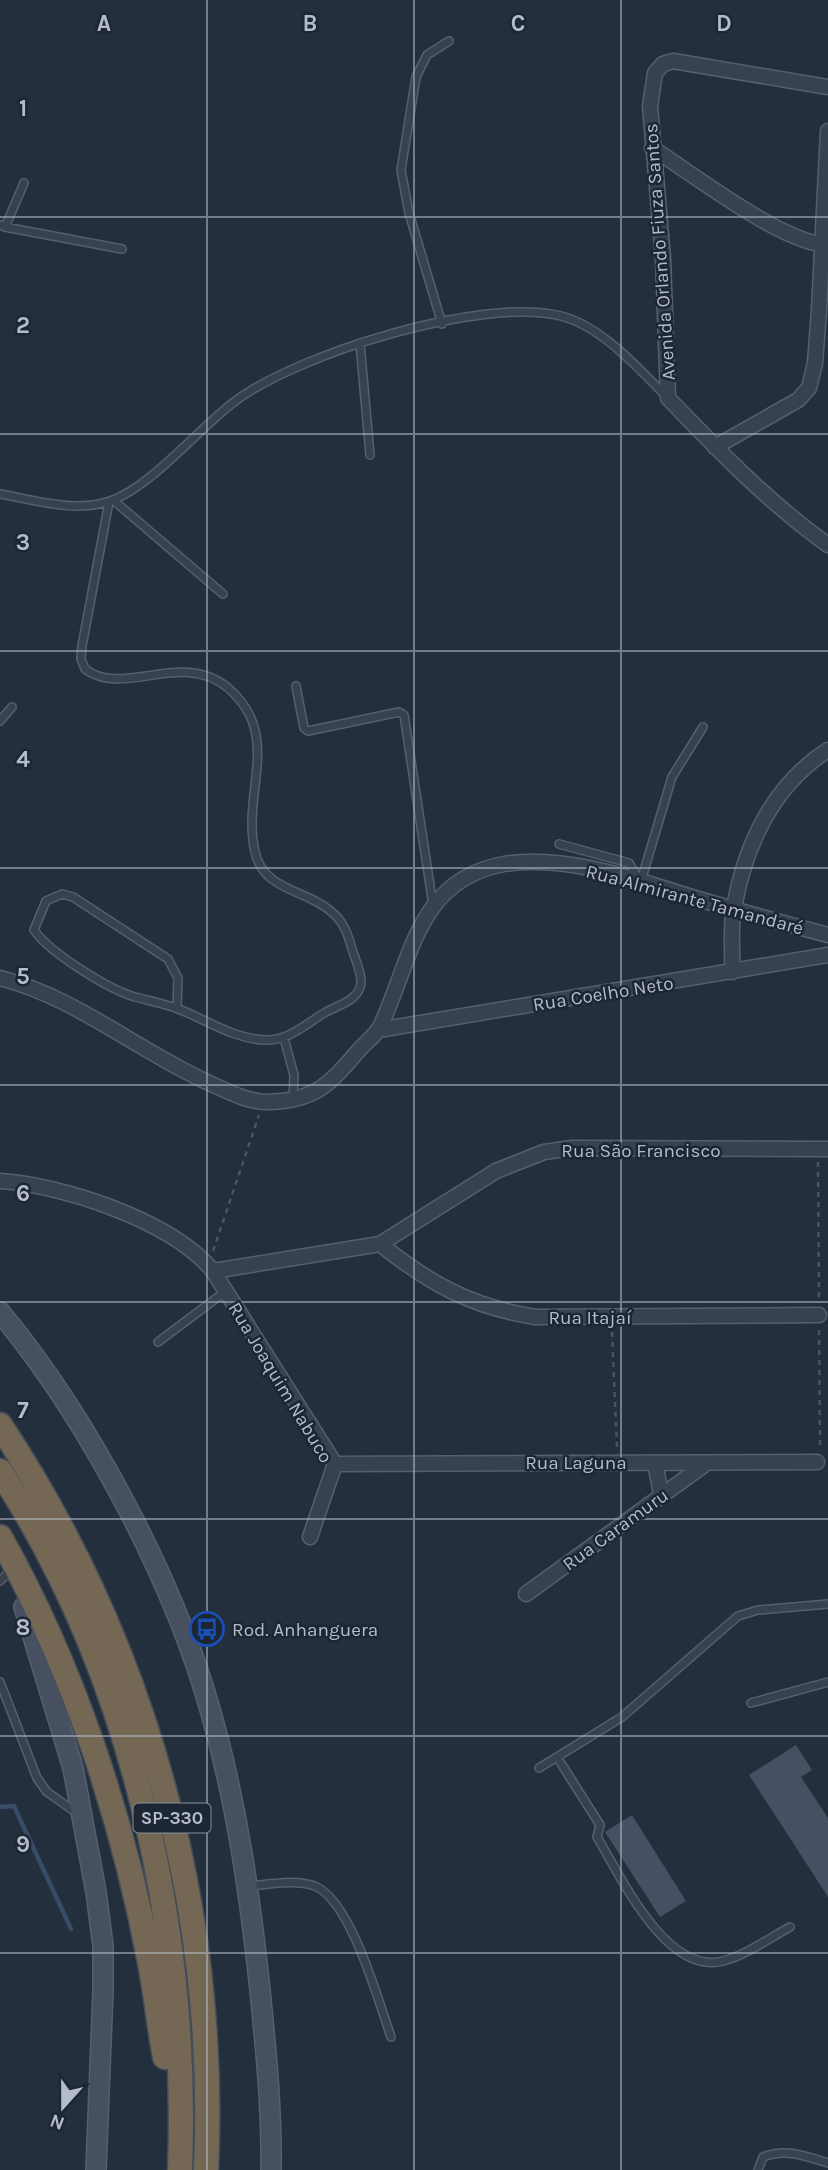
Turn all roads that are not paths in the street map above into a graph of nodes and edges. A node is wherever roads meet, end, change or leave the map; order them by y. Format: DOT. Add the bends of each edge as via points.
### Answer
graph roads {
  1 [pos="449,41"];
  2 [pos="828,87"];
  3 [pos="828,131"];
  4 [pos="652,148"];
  5 [pos="24,183"];
  6 [pos="3,226"];
  7 [pos="825,245"];
  8 [pos="122,249"];
  9 [pos="442,324"];
  10 [pos="360,343"];
  11 [pos="668,398"];
  12 [pos="715,447"];
  13 [pos="370,455"];
  14 [pos="0,494"];
  15 [pos="111,501"];
  16 [pos="828,545"];
  17 [pos="223,593"];
  18 [pos="296,686"];
  19 [pos="12,707"];
  20 [pos="0,721"];
  21 [pos="704,727"];
  22 [pos="828,750"];
  23 [pos="559,844"];
  24 [pos="640,882"];
  25 [pos="433,905"];
  26 [pos="733,909"];
  27 [pos="828,935"];
  28 [pos="828,955"];
  29 [pos="732,972"];
  30 [pos="0,978"];
  31 [pos="177,1009"];
  32 [pos="378,1030"];
  33 [pos="284,1038"];
  34 [pos="293,1100"];
  35 [pos="828,1149"];
  36 [pos="0,1181"];
  37 [pos="380,1244"];
  38 [pos="211,1267"];
  39 [pos="226,1291"];
  40 [pos="0,1312"];
  41 [pos="819,1315"];
  42 [pos="158,1342"];
  43 [pos="0,1425"];
  44 [pos="817,1462"];
  45 [pos="655,1463"];
  46 [pos="335,1464"];
  47 [pos="704,1465"];
  48 [pos="0,1471"];
  49 [pos="661,1494"];
  50 [pos="0,1537"];
  51 [pos="310,1537"];
  52 [pos="3,1571"];
  53 [pos="526,1594"];
  54 [pos="828,1604"];
  55 [pos="0,1682"];
  56 [pos="828,1682"];
  57 [pos="751,1703"];
  58 [pos="557,1757"];
  59 [pos="539,1768"];
  60 [pos="83,1817"];
  61 [pos="247,1886"];
  62 [pos="790,1927"];
  63 [pos="391,2037"];
  64 [pos="182,2112"];
  65 [pos="828,2163"];
  66 [pos="96,2170"];
  67 [pos="180,2170"];
  68 [pos="206,2170"];
  69 [pos="271,2170"];
  70 [pos="758,2170"];
  1 -- 9 [label="lane" via="427,55 416,77 401,170"];
  2 -- 4 [label="street, Avenida Orlando Fiuza Santos" via="673,61 663,64 655,72 650,106"];
  3 -- 7 [label="street"];
  4 -- 7 [label="street" via="771,224"];
  4 -- 11 [label="street, Avenida Orlando Fiuza Santos" via="663,258"];
  5 -- 6 [label="lane"];
  6 -- 8 [label="lane"];
  7 -- 12 [label="street" via="809,388 798,400"];
  9 -- 10 [label="lane"];
  9 -- 11 [label="lane" via="508,313 562,316 588,328"];
  10 -- 13 [label="lane"];
  10 -- 15 [label="lane" via="271,377"];
  11 -- 12 [label="street"];
  12 -- 16 [label="street" via="796,522"];
  14 -- 15 [label="lane" via="74,506"];
  15 -- 17 [label="lane"];
  15 -- 33 [label="lane" via="82,646 85,669 104,678 196,671 242,702 256,727 252,821 257,863 274,882 336,915 349,940 361,982 359,991"];
  18 -- 25 [label="lane" via="304,728 309,731 399,712 404,715"];
  19 -- 20 [label="lane"];
  21 -- 24 [label="lane" via="673,777"];
  22 -- 26 [label="street" via="786,786 755,835"];
  23 -- 24 [label="lane" via="629,863"];
  24 -- 25 [label="street, Rua Almirante Tamandaré" via="545,863 504,864 467,877"];
  24 -- 26 [label="street, Rua Almirante Tamandaré"];
  25 -- 32 [label="street, Rua Almirante Tamandaré" via="403,963"];
  26 -- 27 [label="street, Rua Almirante Tamandaré"];
  26 -- 29 [label="street"];
  28 -- 29 [label="street, Rua Coelho Neto"];
  29 -- 32 [label="street, Rua Coelho Neto"];
  30 -- 34 [label="street, Rua Almirante Tamandaré" via="61,1000 233,1094 263,1102"];
  31 -- 31 [label="lane" via="178,978 167,959 73,897 62,894 47,901 34,930 39,937 119,990"];
  31 -- 33 [label="lane" via="244,1037"];
  32 -- 34 [label="street, Rua Almirante Tamandaré" via="316,1094"];
  33 -- 34 [label="lane" via="294,1075"];
  35 -- 37 [label="street, Rua São Francisco" via="572,1148 544,1152 496,1171"];
  36 -- 38 [label="street" via="72,1194 107,1206 143,1221"];
  37 -- 38 [label="street, Rua São Francisco"];
  37 -- 41 [label="street, Rua Itajaí" via="409,1267 476,1304 536,1317"];
  38 -- 39 [label="street, Rua Joaquim Nabuco"];
  39 -- 42 [label="lane"];
  39 -- 46 [label="street, Rua Joaquim Nabuco"];
  40 -- 61 [label="main road" via="89,1443 176,1616 211,1710"];
  43 -- 68 [label="highway, SP-330" via="41,1489 100,1604 158,1765 196,1941 206,2036"];
  44 -- 47 [label="street, Rua Laguna"];
  45 -- 46 [label="street, Rua Laguna"];
  45 -- 47 [label="street, Rua Laguna"];
  45 -- 49 [label="street"];
  46 -- 51 [label="street, Rua Joaquim Nabuco"];
  47 -- 49 [label="street, Rua Caramuru"];
  48 -- 64 [label="highway, SP-330" via="22,1504 79,1617 125,1744 156,1870 170,1957"];
  49 -- 53 [label="street, Rua Caramuru"];
  50 -- 64 [label="highway" via="40,1616 103,1779 142,1927 167,2070"];
  52 -- 60 [label="main road" via="31,1621"];
  54 -- 58 [label="lane" via="738,1616 622,1717"];
  55 -- 60 [label="lane" via="37,1778 47,1792"];
  56 -- 57 [label="lane"];
  58 -- 59 [label="lane"];
  58 -- 62 [label="lane" via="600,1825 597,1837 626,1885 657,1933 672,1947 705,1963 721,1962"];
  60 -- 66 [label="main road" via="103,1946"];
  61 -- 63 [label="lane" via="295,1882 330,1895 348,1925"];
  61 -- 69 [label="main road" via="267,2062"];
  64 -- 67 [label="highway, SP-330"];
  65 -- 70 [label="lane" via="775,2152 763,2157"];
}
